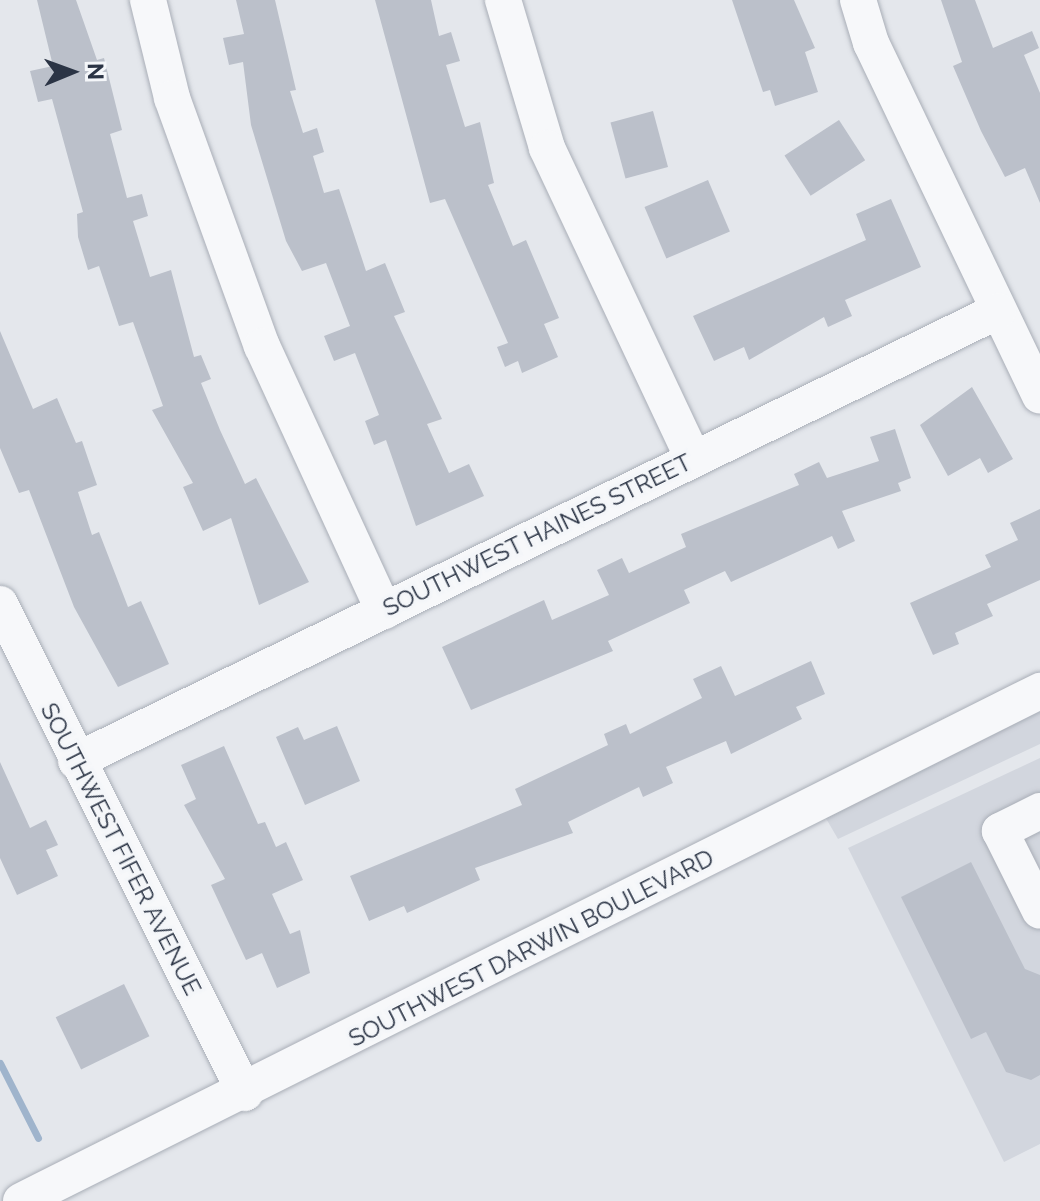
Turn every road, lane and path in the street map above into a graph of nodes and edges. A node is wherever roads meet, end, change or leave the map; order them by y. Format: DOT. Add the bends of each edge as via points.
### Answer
graph roads {
  1 [pos="148,0"];
  2 [pos="503,0"];
  3 [pos="858,0"];
  4 [pos="998,311"];
  5 [pos="1040,396"];
  6 [pos="693,458"];
  7 [pos="0,604"];
  8 [pos="384,611"];
  9 [pos="1040,691"];
  10 [pos="76,761"];
  11 [pos="1040,811"];
  12 [pos="1037,899"];
  13 [pos="245,1093"];
  14 [pos="21,1201"];
  1 -- 8 [label="street" via="172,98 262,346"];
  2 -- 6 [label="street" via="547,148"];
  3 -- 4 [label="street" via="871,43"];
  4 -- 5 [label="street"];
  4 -- 6 [label="street, SOUTHWEST HAINES STREET"];
  6 -- 8 [label="street, SOUTHWEST HAINES STREET"];
  7 -- 10 [label="street, SOUTHWEST FIFER AVENUE"];
  8 -- 10 [label="street, SOUTHWEST HAINES STREET"];
  9 -- 13 [label="street, SOUTHWEST DARWIN BOULEVARD"];
  10 -- 13 [label="street, SOUTHWEST FIFER AVENUE"];
  11 -- 12 [label="street" via="1000,831"];
  13 -- 14 [label="street, SOUTHWEST DARWIN BOULEVARD"];
}
